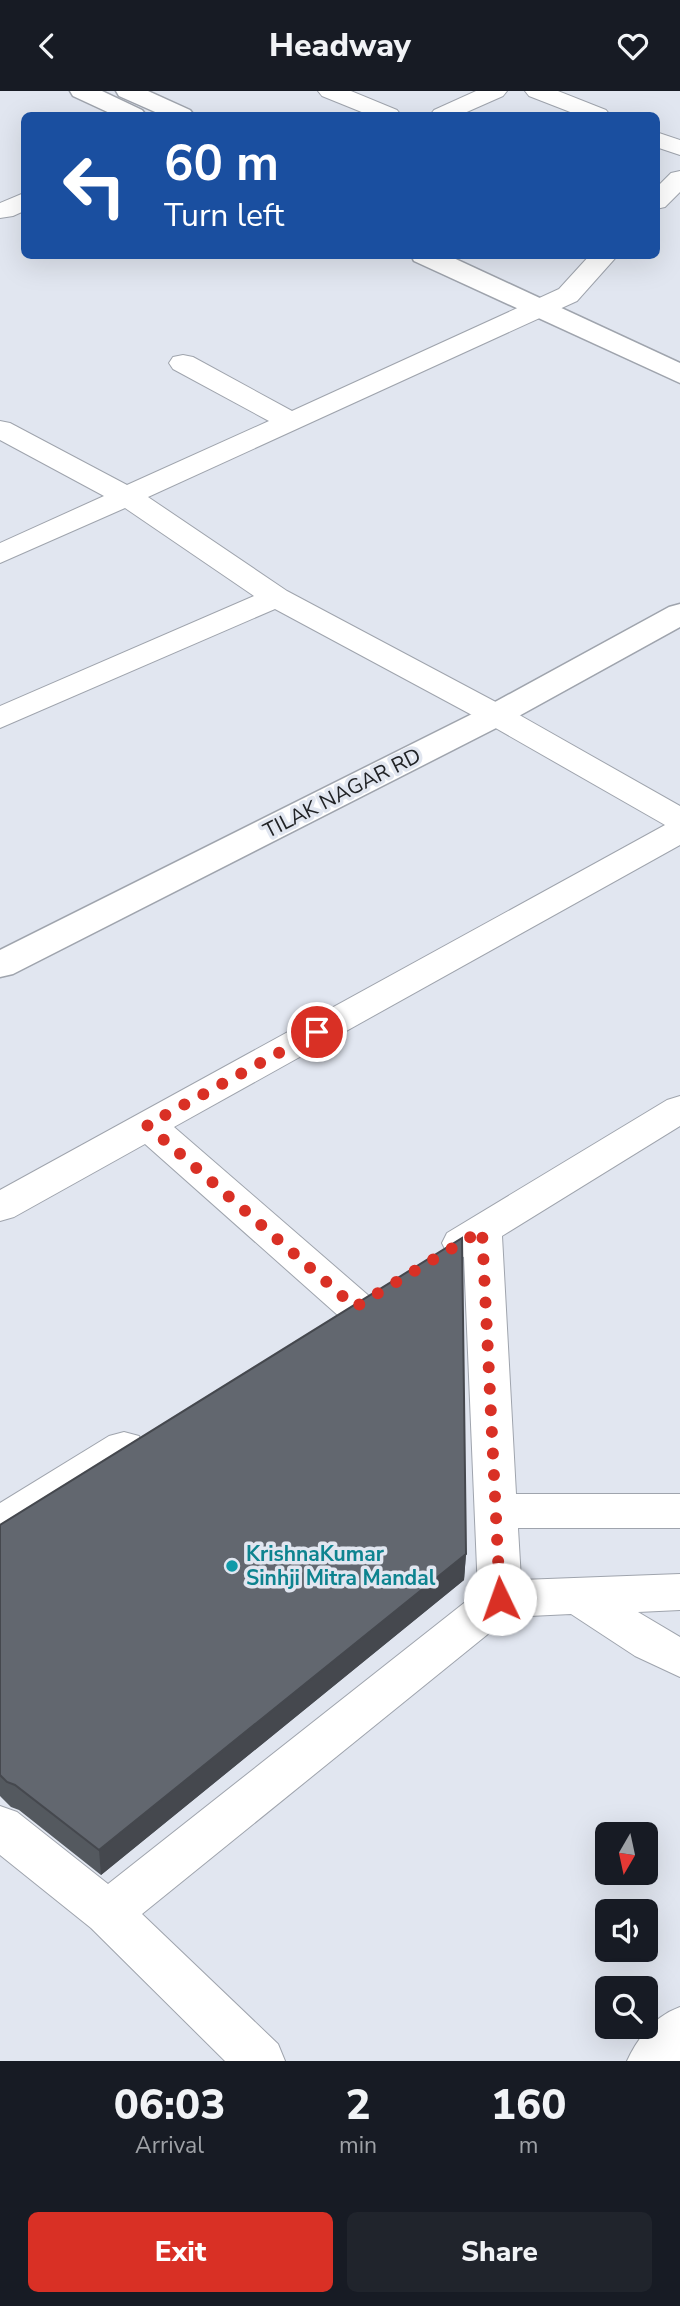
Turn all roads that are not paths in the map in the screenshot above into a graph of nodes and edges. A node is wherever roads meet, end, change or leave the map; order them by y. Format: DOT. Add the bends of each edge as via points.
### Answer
graph roads {
  1 [pos="82,91"];
  2 [pos="128,91"];
  3 [pos="330,91"];
  4 [pos="495,91"];
  5 [pos="537,91"];
  6 [pos="127,112"];
  7 [pos="174,112"];
  8 [pos="382,112"];
  9 [pos="449,112"];
  10 [pos="590,112"];
  11 [pos="660,140"];
  12 [pos="680,148"];
  13 [pos="680,178"];
  14 [pos="660,198"];
  15 [pos="432,259"];
  16 [pos="492,259"];
  17 [pos="601,259"];
  18 [pos="568,295"];
  19 [pos="536,309"];
  20 [pos="680,348"];
  21 [pos="183,363"];
  22 [pos="680,374"];
  23 [pos="292,422"];
  24 [pos="0,429"];
  25 [pos="128,498"];
  26 [pos="0,554"];
  27 [pos="276,597"];
  28 [pos="680,614"];
  29 [pos="496,715"];
  30 [pos="0,718"];
  31 [pos="680,820"];
  32 [pos="680,831"];
  33 [pos="0,965"];
  34 [pos="680,1109"];
  35 [pos="147,1125"];
  36 [pos="0,1207"];
  37 [pos="482,1230"];
  38 [pos="436,1258"];
  39 [pos="390,1286"];
  40 [pos="355,1307"];
  41 [pos="320,1329"];
  42 [pos="154,1430"];
  43 [pos="495,1511"];
  44 [pos="680,1511"];
  45 [pos="0,1525"];
  46 [pos="680,1593"];
  47 [pos="578,1596"];
  48 [pos="500,1599"];
  49 [pos="680,1658"];
  50 [pos="0,1827"];
  51 [pos="108,1913"];
  52 [pos="680,2030"];
  53 [pos="260,2061"];
  54 [pos="652,2061"];
  1 -- 6 [label="main road"];
  2 -- 7 [label="main road"];
  3 -- 8 [label="street"];
  4 -- 9 [label="street"];
  5 -- 10 [label="street"];
  11 -- 12 [label="street"];
  13 -- 14 [label="street"];
  15 -- 19 [label="main road"];
  16 -- 18 [label="main road"];
  17 -- 18 [label="street"];
  18 -- 19 [label="street"];
  18 -- 20 [label="main road"];
  19 -- 22 [label="main road"];
  19 -- 23 [label="street"];
  21 -- 23 [label="street"];
  23 -- 25 [label="street"];
  24 -- 25 [label="street"];
  25 -- 26 [label="street"];
  25 -- 27 [label="street"];
  27 -- 29 [label="street"];
  27 -- 30 [label="street"];
  28 -- 29 [label="main road, TILAK NAGAR RD"];
  29 -- 31 [label="street"];
  29 -- 33 [label="main road, TILAK NAGAR RD"];
  32 -- 35 [label="street"];
  34 -- 37 [label="street"];
  35 -- 36 [label="street"];
  35 -- 40 [label="street"];
  37 -- 38 [label="street"];
  37 -- 43 [label="street"];
  39 -- 40 [label="street"];
  40 -- 41 [label="street"];
  42 -- 45 [label="street"];
  43 -- 44 [label="street"];
  43 -- 48 [label="street"];
  46 -- 47 [label="street"];
  47 -- 48 [label="street"];
  47 -- 49 [label="street"];
  48 -- 51 [label="street"];
  50 -- 51 [label="street"];
  51 -- 53 [label="street"];
  52 -- 54 [label="street"];
}
